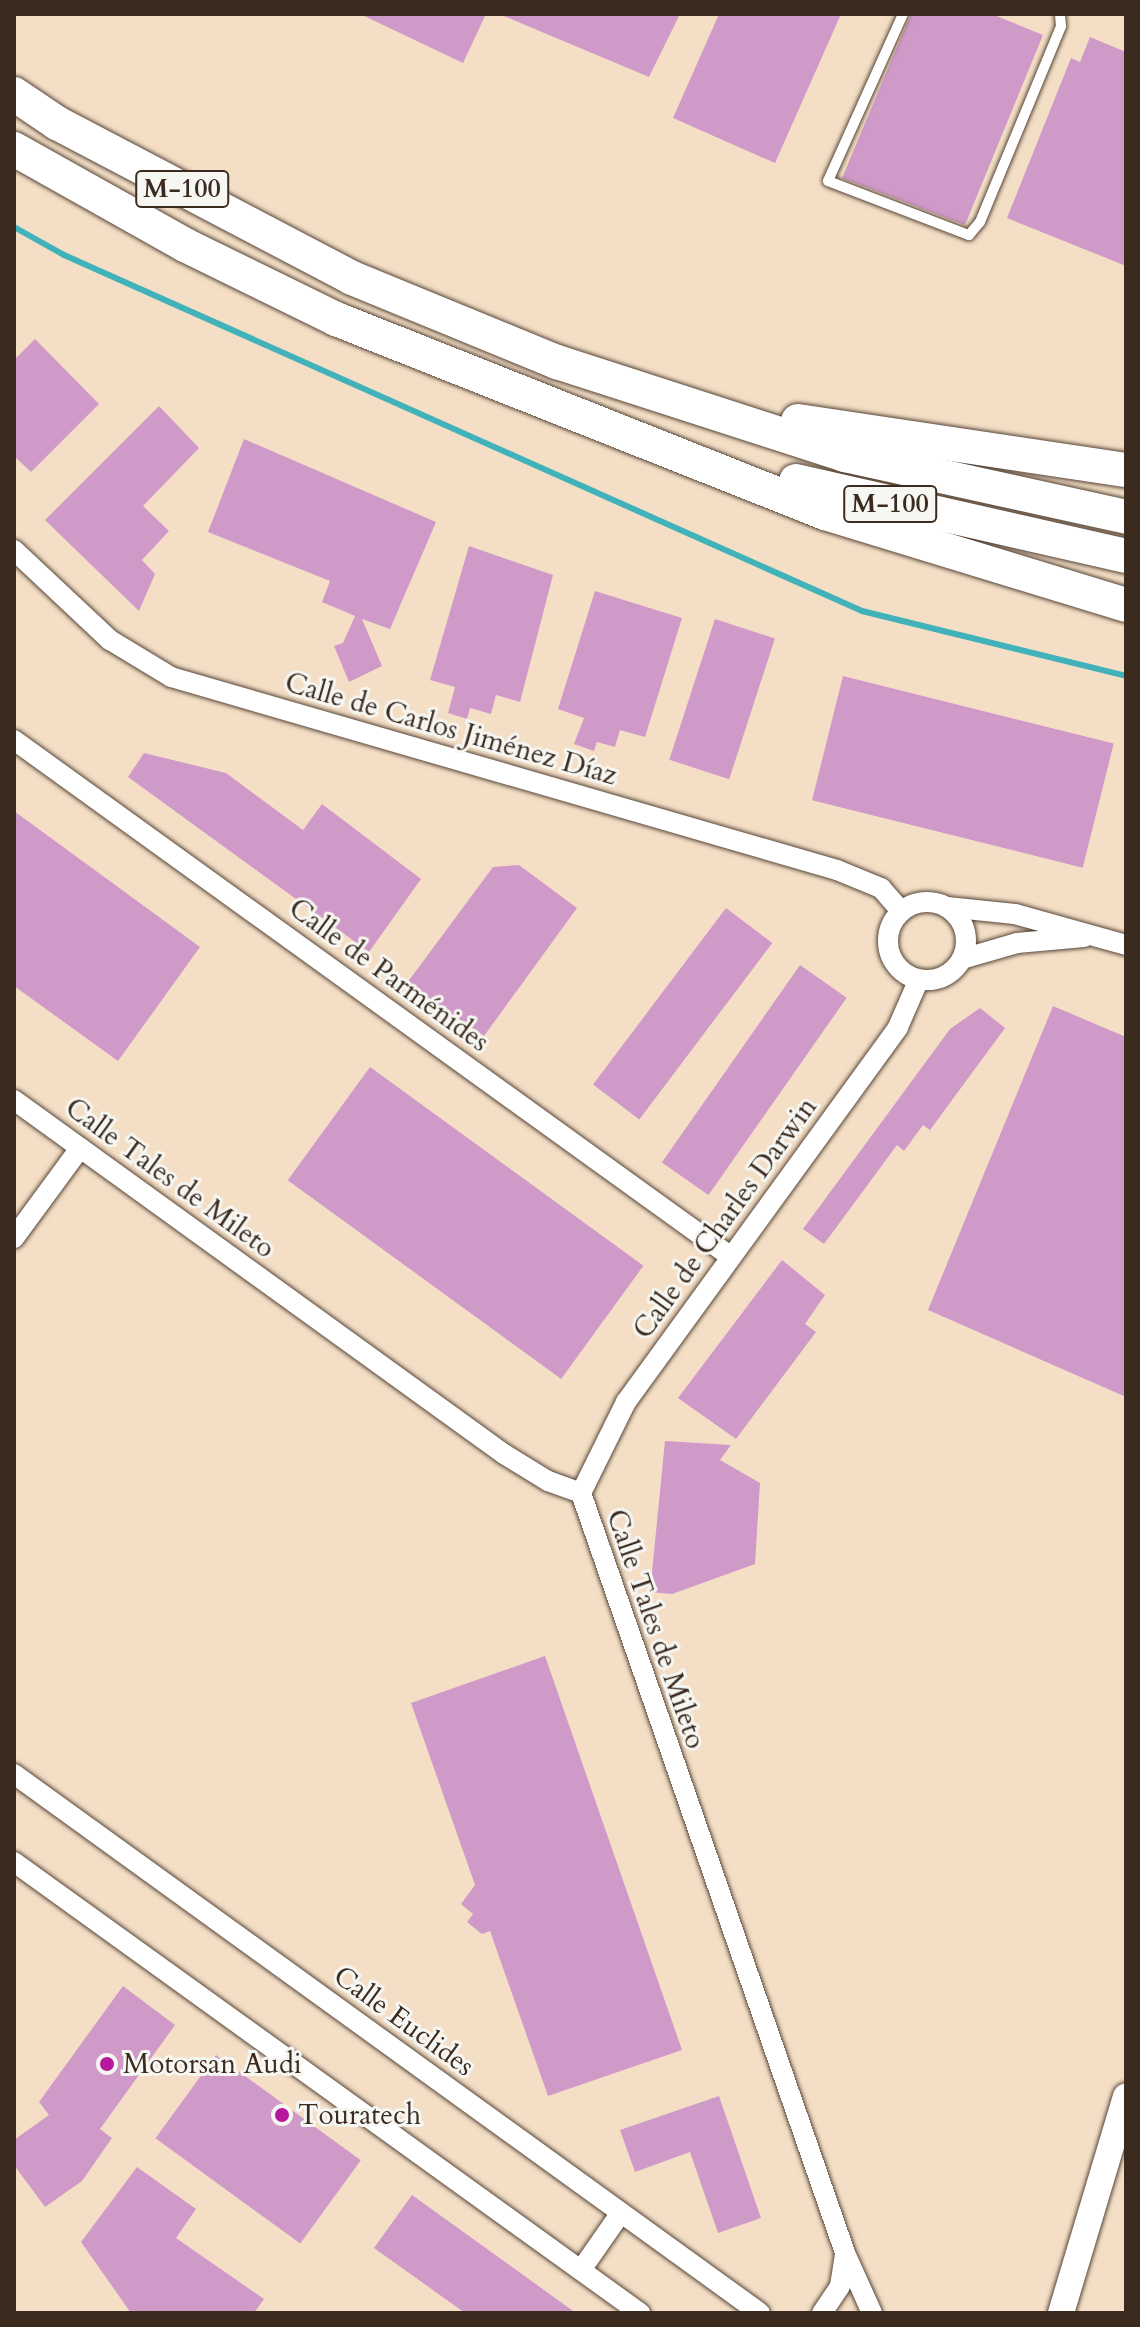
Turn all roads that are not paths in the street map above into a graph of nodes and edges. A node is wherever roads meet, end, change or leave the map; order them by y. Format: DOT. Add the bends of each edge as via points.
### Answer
graph roads {
  1 [pos="903,14"];
  2 [pos="1060,14"];
  3 [pos="14,94"];
  4 [pos="14,149"];
  5 [pos="668,395"];
  6 [pos="656,443"];
  7 [pos="1126,470"];
  8 [pos="1126,517"];
  9 [pos="14,550"];
  10 [pos="1126,556"];
  11 [pos="1126,605"];
  12 [pos="14,740"];
  13 [pos="947,907"];
  14 [pos="901,911"];
  15 [pos="1097,937"];
  16 [pos="1126,945"];
  17 [pos="962,959"];
  18 [pos="919,979"];
  19 [pos="14,1100"];
  20 [pos="80,1148"];
  21 [pos="14,1238"];
  22 [pos="731,1257"];
  23 [pos="581,1493"];
  24 [pos="14,1774"];
  25 [pos="14,1862"];
  26 [pos="1126,2097"];
  27 [pos="620,2214"];
  28 [pos="845,2253"];
  29 [pos="581,2270"];
  30 [pos="1074,2277"];
  31 [pos="640,2313"];
  32 [pos="760,2313"];
  33 [pos="822,2313"];
  34 [pos="872,2313"];
  35 [pos="1061,2313"];
  36 [pos="1074,2313"];
  1 -- 2 [label="lane" via="828,181 969,235 980,222 1061,26"];
  3 -- 5 [label="highway, M-100" via="57,123 352,278 557,362"];
  4 -- 6 [label="highway, M-100" via="187,246 336,319"];
  5 -- 7 [label="highway" via="952,448"];
  5 -- 8 [label="highway, M-100" via="845,455"];
  6 -- 10 [label="highway, M-100" via="831,491"];
  6 -- 11 [label="highway" via="825,513"];
  9 -- 14 [label="street, Calle de Carlos Jiménez Díaz" via="110,640 171,677 837,870 881,888"];
  12 -- 22 [label="street, Calle de Parménides"];
  13 -- 14 [label="street" via="932,902"];
  13 -- 15 [label="street" via="1015,914"];
  13 -- 17 [label="street" via="964,930"];
  14 -- 18 [label="street" via="888,942 893,959"];
  15 -- 16 [label="street"];
  15 -- 17 [label="street" via="1017,943"];
  17 -- 18 [label="street" via="951,972"];
  18 -- 22 [label="street, Calle de Charles Darwin" via="898,1027"];
  19 -- 20 [label="street, Calle Tales de Mileto"];
  20 -- 21 [label="street"];
  20 -- 23 [label="street, Calle Tales de Mileto" via="504,1454 548,1481"];
  22 -- 23 [label="street, Calle de Charles Darwin" via="626,1402"];
  23 -- 28 [label="street, Calle Tales de Mileto"];
  24 -- 27 [label="street, Calle Euclides"];
  25 -- 29 [label="street"];
  26 -- 30 [label="street"];
  27 -- 29 [label="street"];
  27 -- 32 [label="street, Calle Euclides"];
  28 -- 33 [label="street" via="840,2286"];
  28 -- 34 [label="street, Calle Tales de Mileto"];
  29 -- 31 [label="street"];
  30 -- 35 [label="street"];
  30 -- 36 [label="street"];
}
